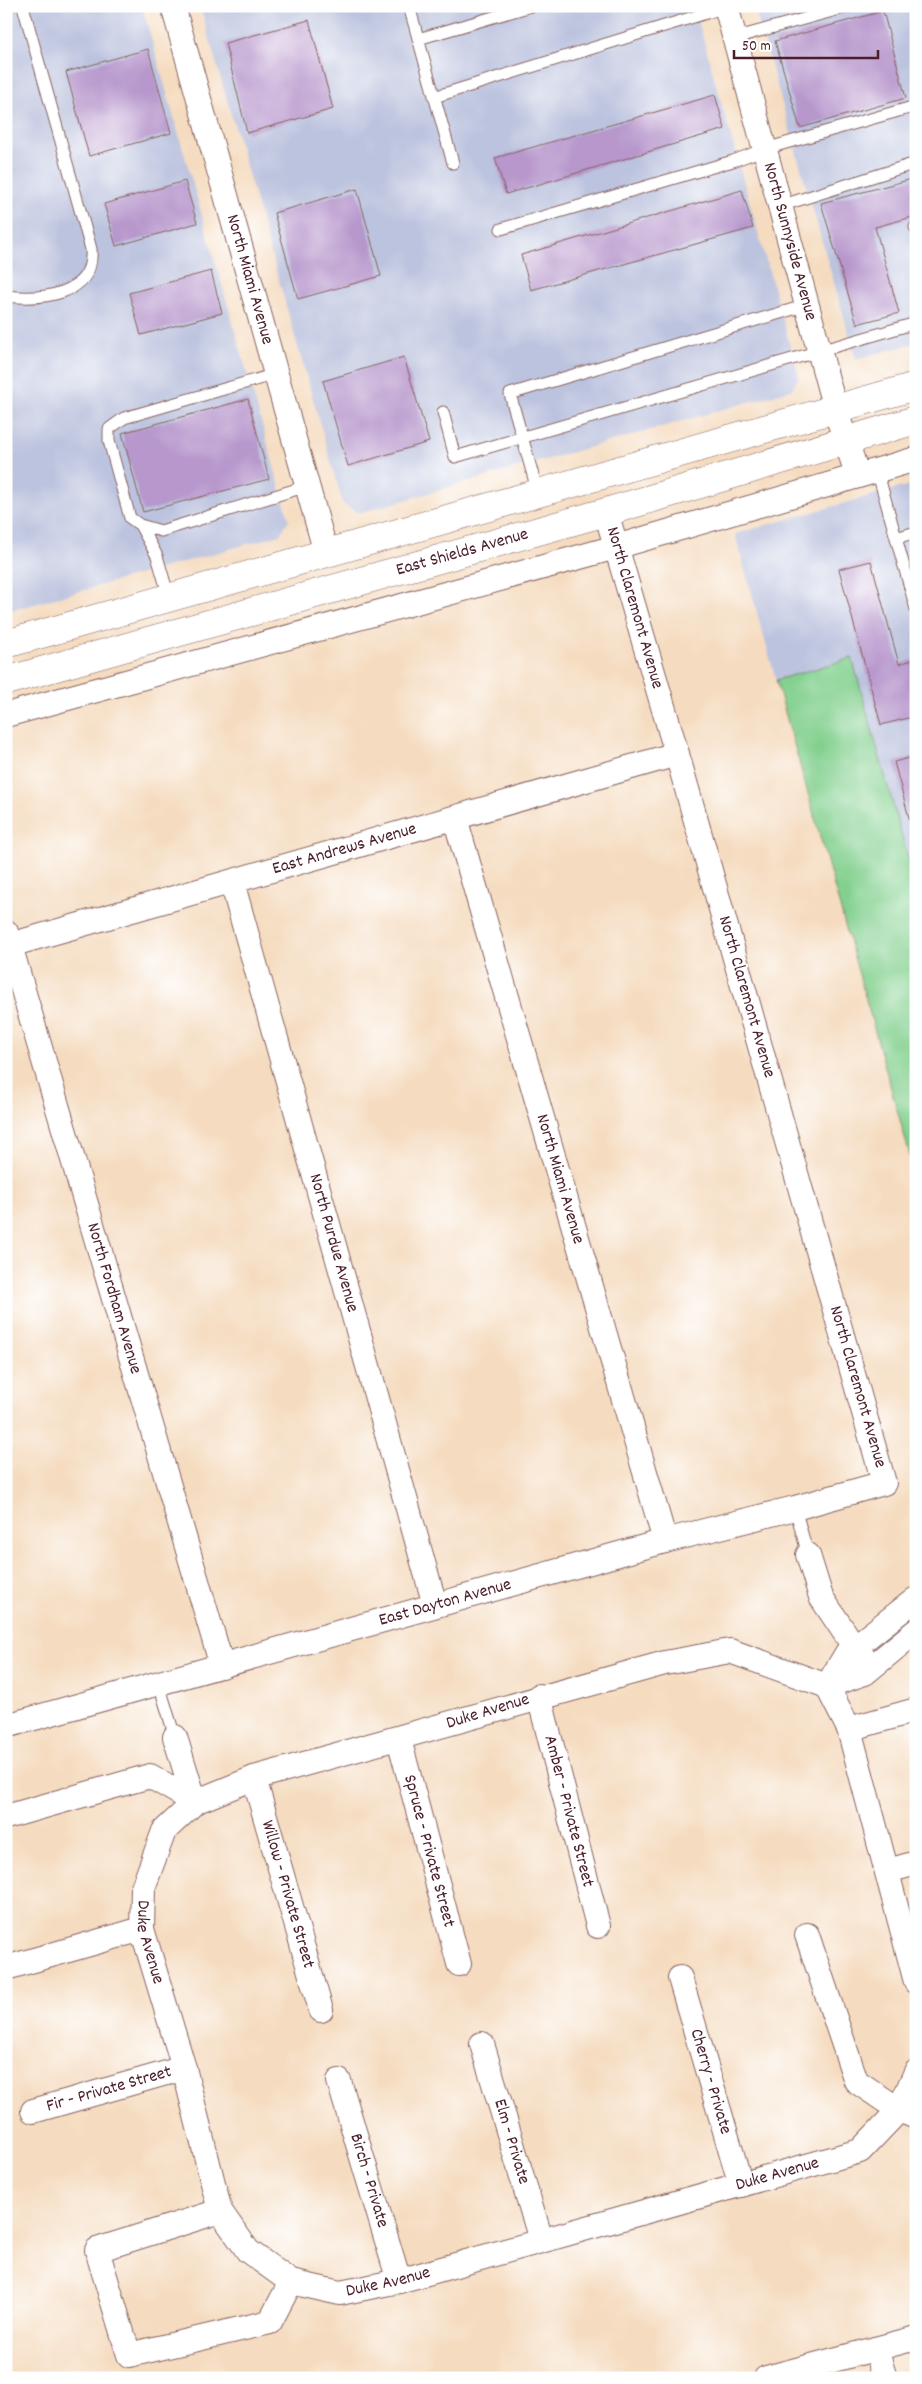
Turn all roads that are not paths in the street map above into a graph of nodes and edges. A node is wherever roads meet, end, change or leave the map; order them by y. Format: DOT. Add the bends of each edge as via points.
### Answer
graph roads {
  1 [pos="23,6"];
  2 [pos="173,6"];
  3 [pos="409,6"];
  4 [pos="530,6"];
  5 [pos="726,6"];
  6 [pos="851,6"];
  7 [pos="734,38"];
  8 [pos="418,39"];
  9 [pos="434,97"];
  10 [pos="916,106"];
  11 [pos="765,149"];
  12 [pos="453,162"];
  13 [pos="916,163"];
  14 [pos="780,206"];
  15 [pos="501,229"];
  16 [pos="6,296"];
  17 [pos="807,306"];
  18 [pos="916,323"];
  19 [pos="820,351"];
  20 [pos="276,374"];
  21 [pos="916,386"];
  22 [pos="835,409"];
  23 [pos="443,412"];
  24 [pos="916,420"];
  25 [pos="523,438"];
  26 [pos="846,440"];
  27 [pos="916,459"];
  28 [pos="867,473"];
  29 [pos="307,486"];
  30 [pos="538,493"];
  31 [pos="606,512"];
  32 [pos="140,525"];
  33 [pos="916,532"];
  34 [pos="896,538"];
  35 [pos="616,547"];
  36 [pos="326,554"];
  37 [pos="166,586"];
  38 [pos="916,609"];
  39 [pos="6,644"];
  40 [pos="6,681"];
  41 [pos="6,715"];
  42 [pos="678,754"];
  43 [pos="455,818"];
  44 [pos="232,882"];
  45 [pos="8,939"];
  46 [pos="884,1483"];
  47 [pos="795,1508"];
  48 [pos="664,1541"];
  49 [pos="808,1555"];
  50 [pos="916,1598"];
  51 [pos="435,1605"];
  52 [pos="916,1631"];
  53 [pos="855,1648"];
  54 [pos="222,1666"];
  55 [pos="872,1666"];
  56 [pos="159,1684"];
  57 [pos="827,1686"];
  58 [pos="539,1696"];
  59 [pos="916,1710"];
  60 [pos="6,1726"];
  61 [pos="849,1728"];
  62 [pos="175,1736"];
  63 [pos="399,1739"];
  64 [pos="254,1778"];
  65 [pos="195,1802"];
  66 [pos="6,1817"];
  67 [pos="916,1863"];
  68 [pos="888,1871"];
  69 [pos="598,1926"];
  70 [pos="142,1929"];
  71 [pos="807,1935"];
  72 [pos="460,1964"];
  73 [pos="6,1968"];
  74 [pos="680,1978"];
  75 [pos="916,1982"];
  76 [pos="321,2010"];
  77 [pos="482,2044"];
  78 [pos="184,2068"];
  79 [pos="916,2072"];
  80 [pos="339,2081"];
  81 [pos="33,2111"];
  82 [pos="907,2114"];
  83 [pos="741,2185"];
  84 [pos="220,2211"];
  85 [pos="541,2240"];
  86 [pos="399,2281"];
  87 [pos="291,2282"];
  88 [pos="916,2338"];
  89 [pos="876,2349"];
  90 [pos="766,2378"];
  91 [pos="885,2378"];
  1 -- 16 [label="lane" via="92,260 85,277 76,286 52,295"];
  2 -- 20 [label="street, North Miami Avenue"];
  3 -- 8 [label="lane"];
  4 -- 8 [label="lane"];
  5 -- 7 [label="street, North Sunnyside Avenue"];
  5 -- 9 [label="lane"];
  6 -- 7 [label="lane"];
  7 -- 11 [label="street, North Sunnyside Avenue"];
  8 -- 9 [label="lane"];
  9 -- 12 [label="lane"];
  10 -- 11 [label="lane"];
  11 -- 14 [label="street, North Sunnyside Avenue"];
  11 -- 15 [label="lane"];
  13 -- 14 [label="lane"];
  14 -- 17 [label="street, North Sunnyside Avenue"];
  17 -- 19 [label="street, North Sunnyside Avenue"];
  17 -- 25 [label="lane" via="510,394"];
  18 -- 19 [label="lane"];
  19 -- 22 [label="street, North Sunnyside Avenue"];
  19 -- 25 [label="lane"];
  20 -- 29 [label="street, North Miami Avenue"];
  20 -- 32 [label="lane" via="124,418 109,428 109,442 130,518"];
  21 -- 22 [label="main road, East Shields Avenue"];
  22 -- 26 [label="street, North Sunnyside Avenue"];
  22 -- 30 [label="main road, East Shields Avenue"];
  23 -- 25 [label="lane" via="455,457"];
  24 -- 26 [label="main road, East Shields Avenue"];
  25 -- 30 [label="lane"];
  26 -- 28 [label="street, North Sunnyside Avenue"];
  26 -- 31 [label="main road, East Shields Avenue"];
  27 -- 28 [label="street, East Shields Avenue"];
  28 -- 34 [label="lane"];
  28 -- 35 [label="street, East Shields Avenue"];
  29 -- 32 [label="lane" via="162,531"];
  29 -- 36 [label="street, North Miami Avenue"];
  30 -- 36 [label="main road, East Shields Avenue"];
  31 -- 35 [label="street, North Claremont Avenue"];
  31 -- 40 [label="main road, East Shields Avenue"];
  32 -- 37 [label="lane" via="157,556"];
  33 -- 34 [label="lane"];
  34 -- 38 [label="lane"];
  35 -- 41 [label="street, East Shields Avenue"];
  35 -- 42 [label="street, North Claremont Avenue"];
  36 -- 37 [label="main road, East Shields Avenue"];
  37 -- 39 [label="main road, East Shields Avenue"];
  42 -- 43 [label="street, East Andrews Avenue"];
  42 -- 46 [label="street, North Claremont Avenue"];
  43 -- 44 [label="street, East Andrews Avenue"];
  43 -- 48 [label="street, North Miami Avenue"];
  44 -- 45 [label="street, East Andrews Avenue"];
  44 -- 51 [label="street, North Purdue Avenue"];
  45 -- 54 [label="street, North Fordham Avenue"];
  46 -- 47 [label="street, East Dayton Avenue"];
  47 -- 48 [label="street, East Dayton Avenue"];
  47 -- 49 [label="lane"];
  48 -- 51 [label="street, East Dayton Avenue"];
  49 -- 53 [label="street" via="821,1597"];
  50 -- 53 [label="street"];
  51 -- 54 [label="street, East Dayton Avenue"];
  52 -- 55 [label="street"];
  53 -- 55 [label="street"];
  53 -- 57 [label="street" via="847,1652"];
  54 -- 56 [label="street, East Dayton Avenue"];
  55 -- 57 [label="street" via="865,1673"];
  56 -- 60 [label="street, East Dayton Avenue"];
  56 -- 62 [label="lane"];
  57 -- 58 [label="street, Duke Avenue" via="730,1650 665,1663"];
  57 -- 61 [label="street"];
  58 -- 63 [label="street, Duke Avenue"];
  58 -- 69 [label="street, Amber - Private Street"];
  59 -- 61 [label="street"];
  61 -- 68 [label="street"];
  62 -- 65 [label="street"];
  63 -- 64 [label="street, Duke Avenue"];
  63 -- 72 [label="street, Spruce - Private Street"];
  64 -- 65 [label="street, Duke Avenue"];
  64 -- 76 [label="street, Willow - Private Street"];
  65 -- 66 [label="street" via="150,1776"];
  65 -- 70 [label="street, Duke Avenue" via="164,1831 143,1888"];
  67 -- 68 [label="street"];
  68 -- 75 [label="street"];
  70 -- 73 [label="street"];
  70 -- 78 [label="street, Duke Avenue"];
  71 -- 82 [label="street" via="856,2081"];
  74 -- 83 [label="street, Cherry - Private"];
  77 -- 85 [label="street, Elm - Private"];
  78 -- 81 [label="street, Fir - Private Street"];
  78 -- 84 [label="street, Duke Avenue"];
  79 -- 82 [label="street, Duke Avenue"];
  80 -- 86 [label="street, Birch - Private"];
  82 -- 83 [label="street, Duke Avenue" via="860,2151"];
  83 -- 85 [label="street, Duke Avenue"];
  84 -- 87 [label="street, Duke Avenue" via="248,2251"];
  84 -- 87 [label="street" via="97,2250 129,2355 270,2322"];
  85 -- 86 [label="street, Duke Avenue"];
  86 -- 87 [label="street, Duke Avenue" via="340,2293"];
  88 -- 89 [label="street"];
  89 -- 90 [label="street"];
  89 -- 91 [label="street"];
}
